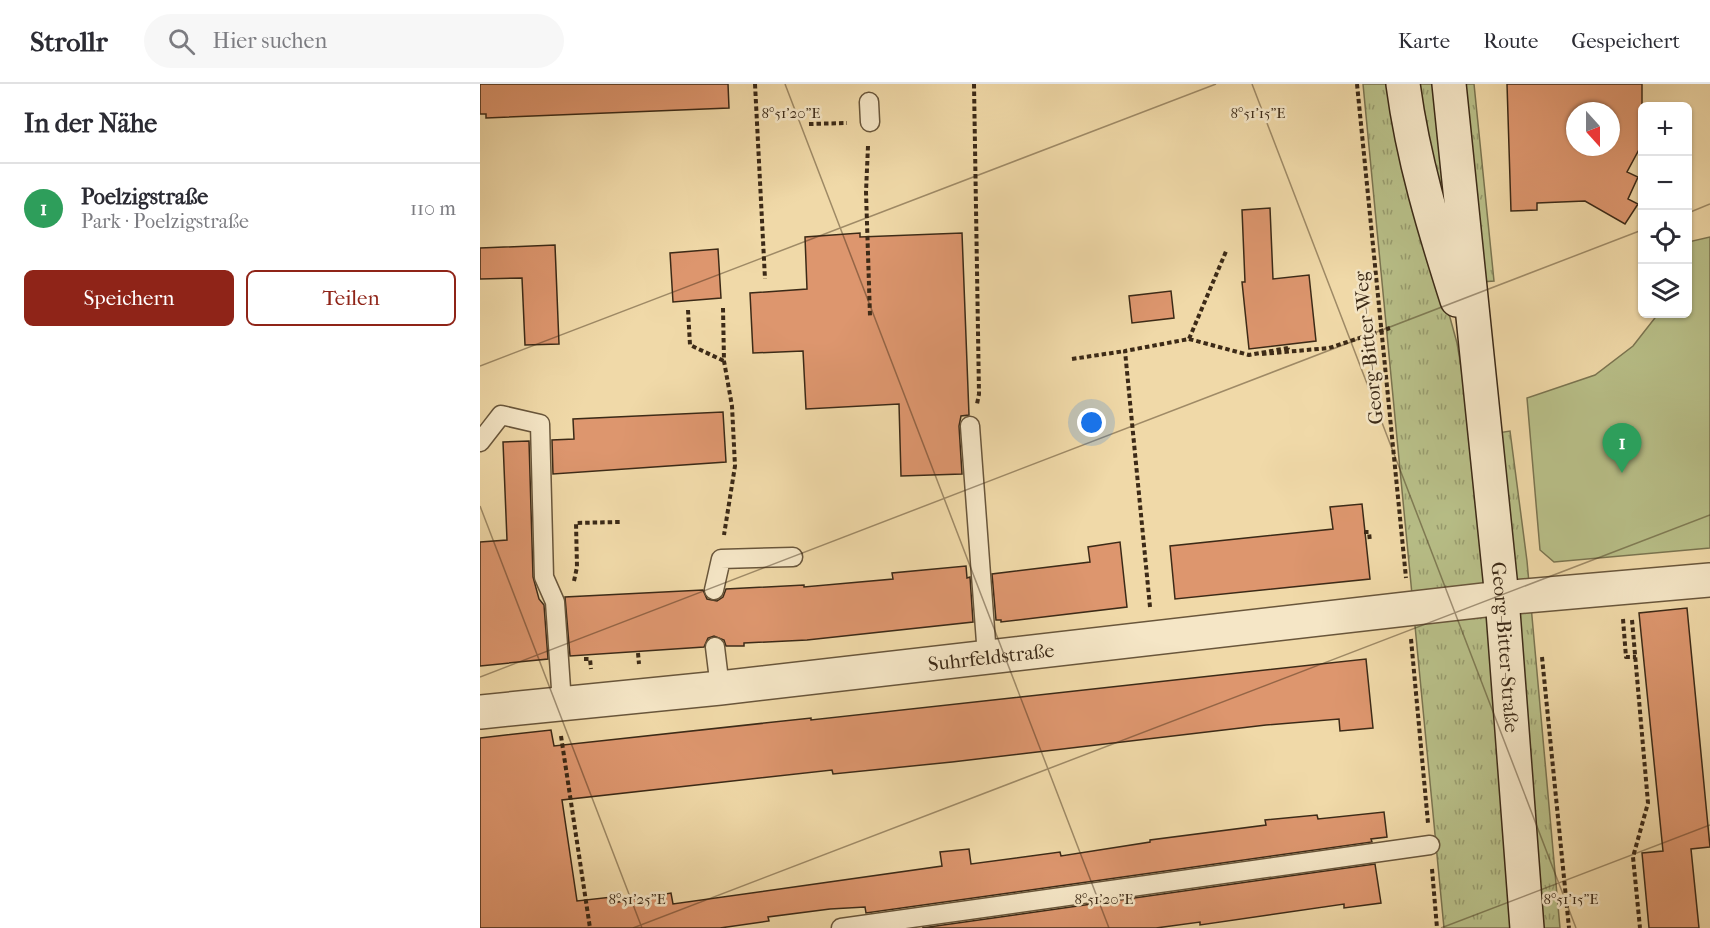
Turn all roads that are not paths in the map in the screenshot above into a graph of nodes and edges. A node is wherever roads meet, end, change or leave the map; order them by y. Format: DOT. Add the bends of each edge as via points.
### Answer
graph roads {
  1 [pos="1403,84"];
  2 [pos="1449,84"];
  3 [pos="869,102"];
  4 [pos="870,122"];
  5 [pos="1478,365"];
  6 [pos="970,426"];
  7 [pos="480,442"];
  8 [pos="794,557"];
  9 [pos="1710,580"];
  10 [pos="714,590"];
  11 [pos="1502,598"];
  12 [pos="715,647"];
  13 [pos="987,656"];
  14 [pos="720,688"];
  15 [pos="559,703"];
  16 [pos="480,712"];
  17 [pos="1430,846"];
  18 [pos="841,928"];
  19 [pos="1527,928"];
  1 -- 5 [label="street, Georg-Bitter-Straße" via="1426,201"];
  2 -- 5 [label="street, Georg-Bitter-Straße"];
  3 -- 4 [label="lane"];
  5 -- 11 [label="street, Georg-Bitter-Straße"];
  6 -- 13 [label="lane"];
  7 -- 15 [label="lane" via="501,415 540,424 544,577 555,602"];
  8 -- 10 [label="lane" via="721,559"];
  9 -- 11 [label="street, Suhrfeldstraße" via="1626,600"];
  11 -- 13 [label="street, Suhrfeldstraße"];
  11 -- 19 [label="street, Georg-Bitter-Straße"];
  12 -- 14 [label="lane"];
  13 -- 14 [label="street, Suhrfeldstraße"];
  14 -- 15 [label="street, Suhrfeldstraße"];
  15 -- 16 [label="street, Suhrfeldstraße"];
  17 -- 18 [label="lane"];
}
